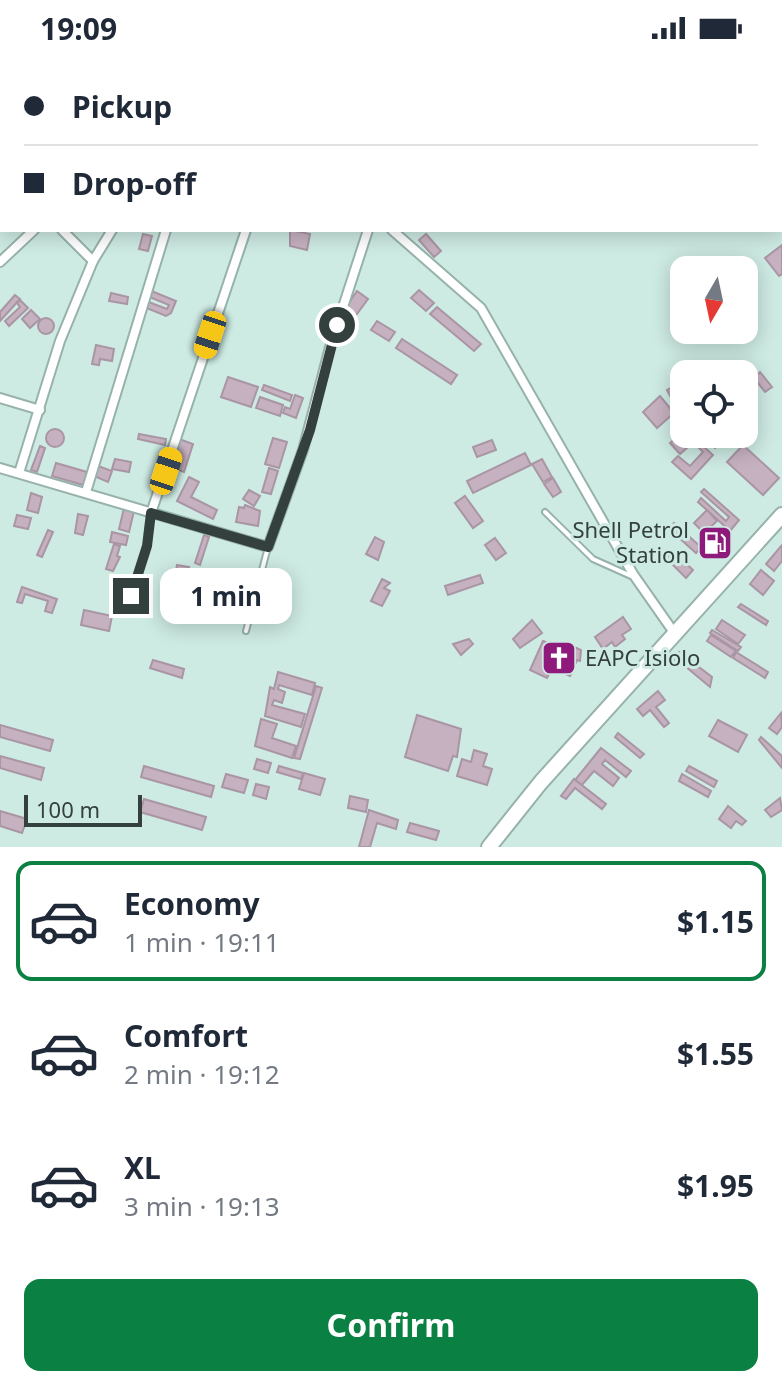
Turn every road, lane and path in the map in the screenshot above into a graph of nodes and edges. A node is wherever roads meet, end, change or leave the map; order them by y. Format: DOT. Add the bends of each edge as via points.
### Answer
graph roads {
  1 [pos="32,232"];
  2 [pos="64,232"];
  3 [pos="111,232"];
  4 [pos="165,232"];
  5 [pos="245,232"];
  6 [pos="367,232"];
  7 [pos="394,232"];
  8 [pos="410,232"];
  9 [pos="403,239"];
  10 [pos="93,261"];
  11 [pos="0,262"];
  12 [pos="0,398"];
  13 [pos="40,410"];
  14 [pos="0,468"];
  15 [pos="19,473"];
  16 [pos="86,492"];
  17 [pos="545,512"];
  18 [pos="151,513"];
  19 [pos="782,515"];
  20 [pos="268,547"];
  21 [pos="636,578"];
  22 [pos="131,596"];
  23 [pos="246,631"];
  24 [pos="675,634"];
  25 [pos="489,847"];
  1 -- 11 [label="street"];
  2 -- 10 [label="street"];
  3 -- 10 [label="street"];
  4 -- 16 [label="street"];
  5 -- 18 [label="street"];
  6 -- 20 [label="street" via="303,450"];
  7 -- 9 [label="street"];
  8 -- 9 [label="street"];
  9 -- 21 [label="street" via="481,308"];
  10 -- 13 [label="street" via="60,341"];
  12 -- 13 [label="street"];
  13 -- 15 [label="street"];
  14 -- 15 [label="street"];
  15 -- 16 [label="street"];
  16 -- 18 [label="street"];
  17 -- 21 [label="lane" via="593,559"];
  18 -- 20 [label="street"];
  18 -- 22 [label="lane"];
  19 -- 24 [label="highway"];
  20 -- 23 [label="lane"];
  21 -- 24 [label="street"];
  24 -- 25 [label="highway"];
}
